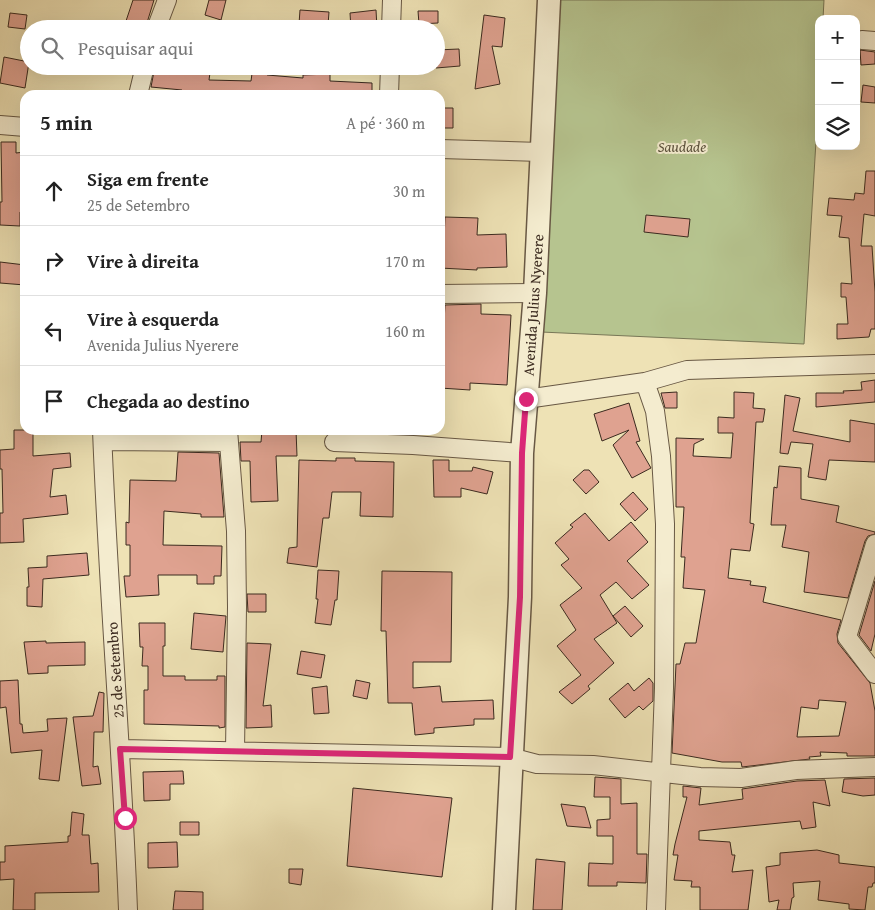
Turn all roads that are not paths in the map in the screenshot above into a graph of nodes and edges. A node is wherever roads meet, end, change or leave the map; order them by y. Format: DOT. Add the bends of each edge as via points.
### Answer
graph roads {
  1 [pos="167,0"];
  2 [pos="392,0"];
  3 [pos="548,0"];
  4 [pos="159,20"];
  5 [pos="391,20"];
  6 [pos="143,75"];
  7 [pos="390,75"];
  8 [pos="139,90"];
  9 [pos="390,90"];
  10 [pos="0,125"];
  11 [pos="20,127"];
  12 [pos="445,149"];
  13 [pos="541,152"];
  14 [pos="535,293"];
  15 [pos="445,294"];
  16 [pos="875,364"];
  17 [pos="645,382"];
  18 [pos="526,399"];
  19 [pos="102,436"];
  20 [pos="229,436"];
  21 [pos="334,442"];
  22 [pos="522,453"];
  23 [pos="875,544"];
  24 [pos="875,674"];
  25 [pos="120,749"];
  26 [pos="235,751"];
  27 [pos="510,757"];
  28 [pos="875,767"];
  29 [pos="661,772"];
  30 [pos="128,910"];
  31 [pos="504,910"];
  32 [pos="656,910"];
  1 -- 4 [label="street"];
  2 -- 5 [label="street"];
  3 -- 13 [label="street, Avenida Julius Nyerere"];
  6 -- 8 [label="street"];
  7 -- 9 [label="street"];
  10 -- 11 [label="street"];
  12 -- 13 [label="street"];
  13 -- 14 [label="street, Avenida Julius Nyerere"];
  14 -- 15 [label="street"];
  14 -- 18 [label="street, Avenida Julius Nyerere"];
  16 -- 17 [label="street" via="687,370"];
  17 -- 18 [label="street"];
  17 -- 29 [label="street" via="655,410 665,524"];
  18 -- 22 [label="street, Avenida Julius Nyerere"];
  19 -- 20 [label="street"];
  19 -- 25 [label="street, 25 de Setembro"];
  20 -- 26 [label="street" via="236,540"];
  21 -- 22 [label="street"];
  22 -- 27 [label="street, Avenida Julius Nyerere" via="520,597"];
  23 -- 24 [label="street" via="847,637"];
  25 -- 26 [label="street"];
  25 -- 30 [label="street, 25 de Setembro"];
  26 -- 27 [label="street"];
  27 -- 29 [label="street" via="537,764 592,765"];
  27 -- 31 [label="street, Avenida Julius Nyerere"];
  28 -- 29 [label="street" via="796,770 741,778"];
  29 -- 32 [label="street"];
}
